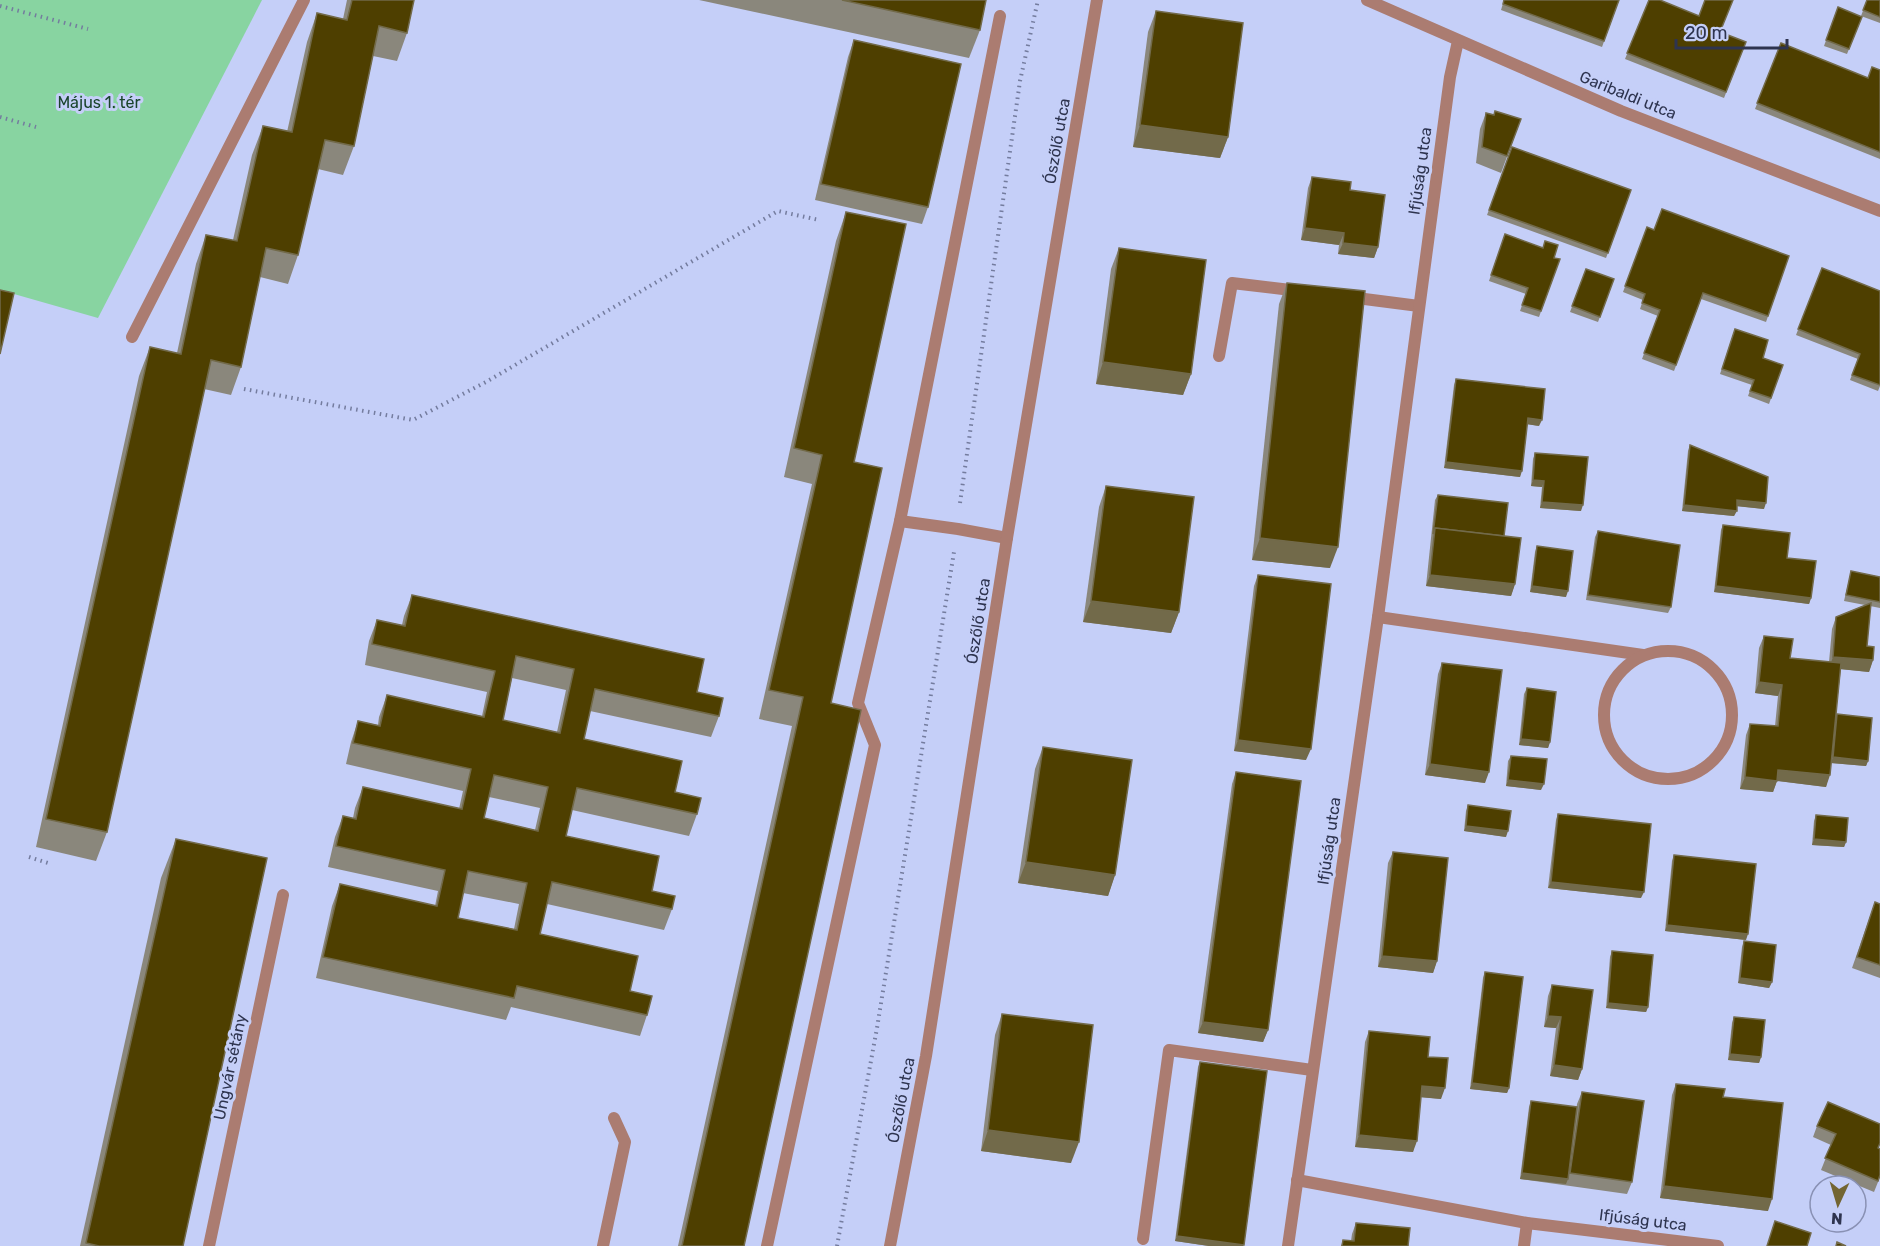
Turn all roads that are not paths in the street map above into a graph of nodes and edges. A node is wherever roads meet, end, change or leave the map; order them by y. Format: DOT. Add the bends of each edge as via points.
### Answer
graph roads {
  1 [pos="304,0"];
  2 [pos="1097,0"];
  3 [pos="1367,0"];
  4 [pos="1000,16"];
  5 [pos="1458,41"];
  6 [pos="1880,211"];
  7 [pos="1314,293"];
  8 [pos="1337,296"];
  9 [pos="1419,306"];
  10 [pos="132,337"];
  11 [pos="1219,356"];
  12 [pos="900,521"];
  13 [pos="1007,538"];
  14 [pos="1378,617"];
  15 [pos="1643,655"];
  16 [pos="283,895"];
  17 [pos="1312,1070"];
  18 [pos="614,1118"];
  19 [pos="1297,1180"];
  20 [pos="1527,1222"];
  21 [pos="1143,1239"];
  22 [pos="209,1246"];
  23 [pos="603,1246"];
  24 [pos="767,1246"];
  25 [pos="890,1246"];
  26 [pos="1288,1246"];
  27 [pos="1524,1246"];
  28 [pos="1718,1246"];
  1 -- 10 [label="street"];
  2 -- 13 [label="street, Ószőlő utca"];
  3 -- 5 [label="street, Garibaldi utca"];
  4 -- 12 [label="street"];
  5 -- 6 [label="street, Garibaldi utca" via="1622,111"];
  5 -- 9 [label="street, Ifjúság utca"];
  7 -- 11 [label="street" via="1232,283"];
  8 -- 9 [label="street"];
  9 -- 14 [label="street, Ifjúság utca"];
  12 -- 13 [label="street"];
  12 -- 24 [label="street" via="858,703 875,745"];
  13 -- 25 [label="street, Ószőlő utca" via="926,1056"];
  14 -- 15 [label="street"];
  14 -- 17 [label="street, Ifjúság utca"];
  15 -- 15 [label="street" via="1664,650 1694,656 1718,674 1729,691 1733,711 1731,732 1723,750 1688,777 1666,780 1644,775 1625,763 1611,746 1604,725 1604,703 1611,682 1626,665"];
  16 -- 22 [label="street, Ungvár sétány"];
  17 -- 19 [label="street, Ifjúság utca"];
  17 -- 21 [label="street" via="1169,1050"];
  18 -- 23 [label="street" via="625,1142"];
  19 -- 20 [label="street, Ifjúság utca"];
  19 -- 26 [label="street, Ifjúság utca"];
  20 -- 27 [label="street"];
  20 -- 28 [label="street, Ifjúság utca"];
}
